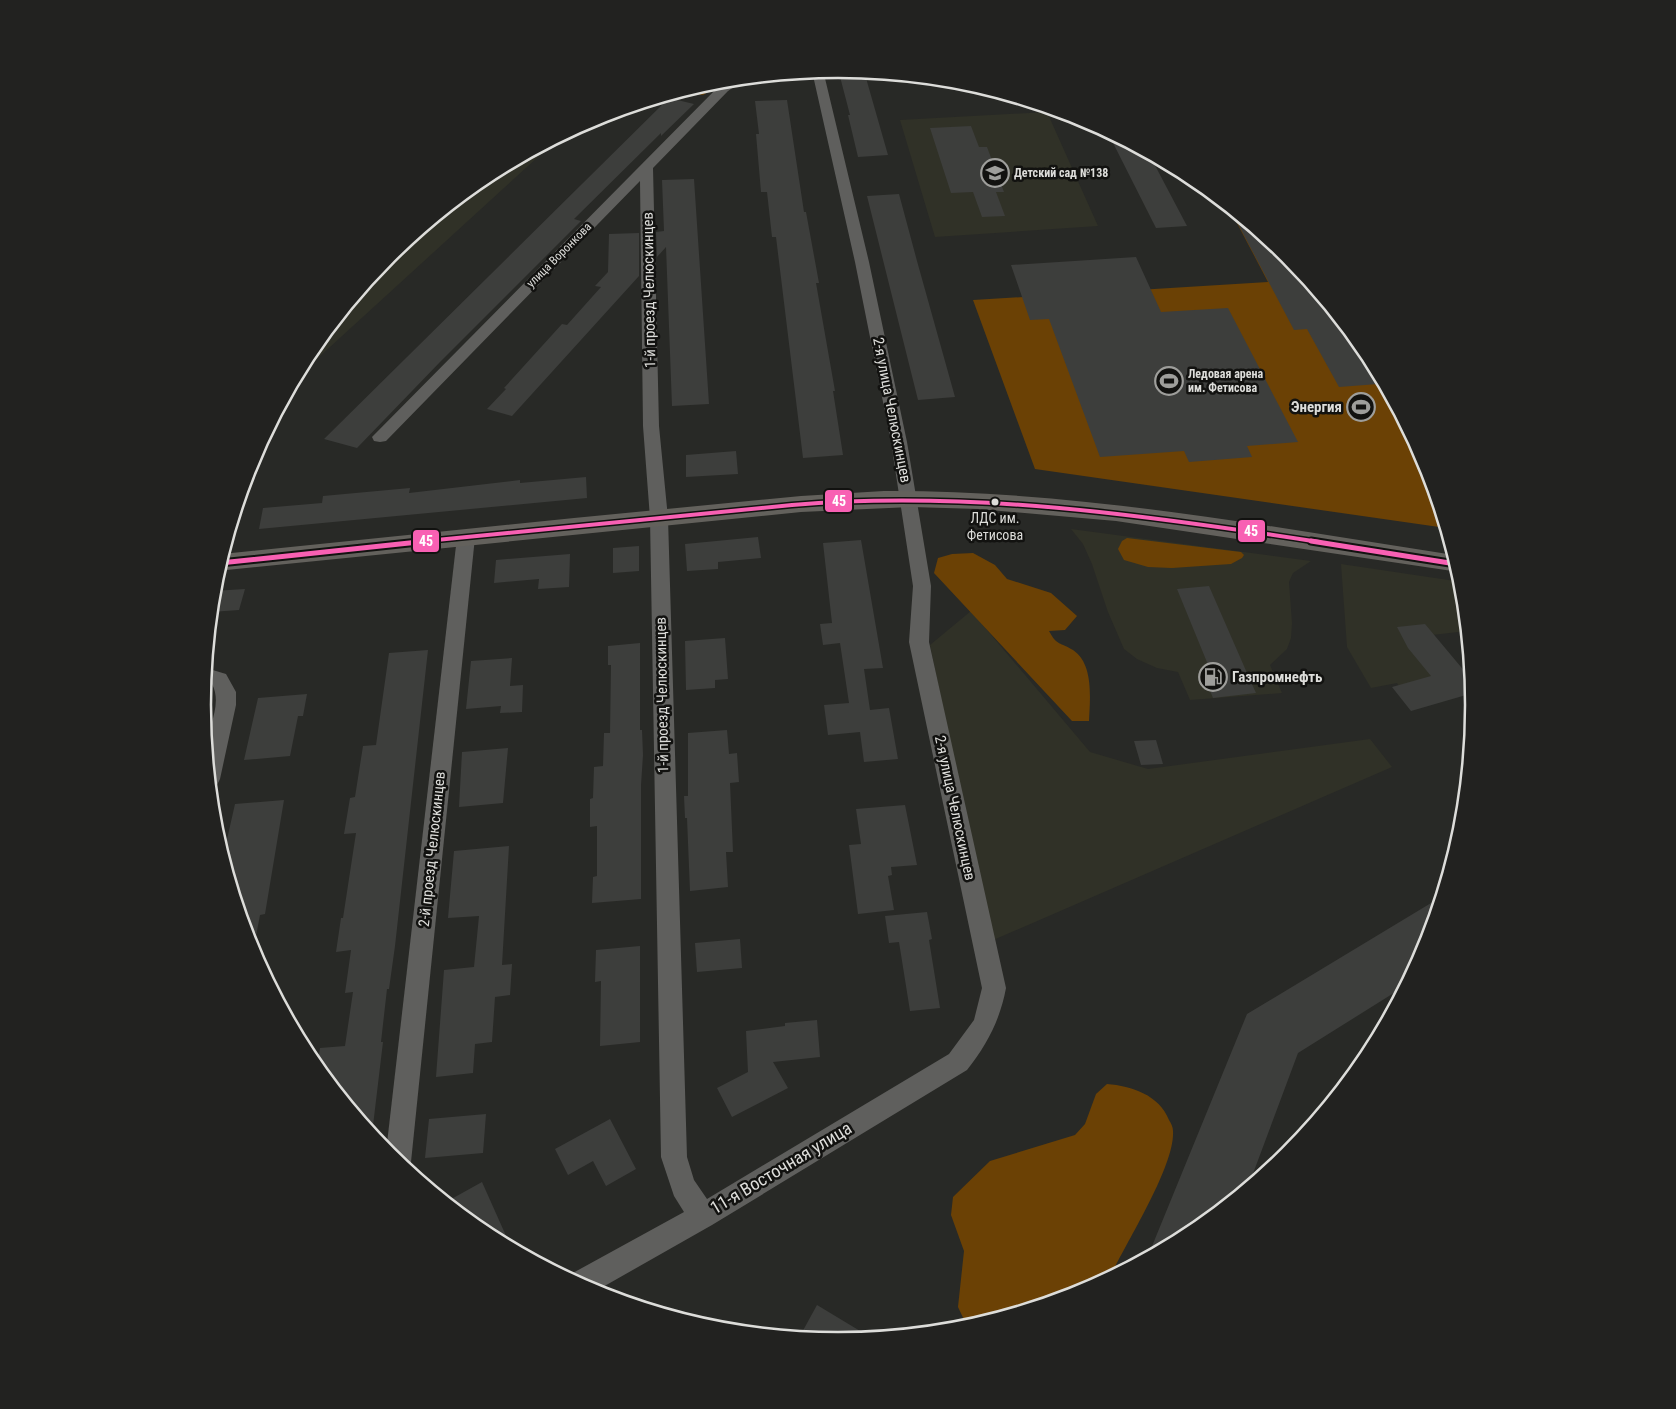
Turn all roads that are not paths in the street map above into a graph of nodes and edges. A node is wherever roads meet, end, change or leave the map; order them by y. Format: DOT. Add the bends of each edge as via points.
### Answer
graph roads {
  1 [pos="820,78"];
  2 [pos="723,89"];
  3 [pos="646,166"];
  4 [pos="380,437"];
  5 [pos="908,499"];
  6 [pos="660,518"];
  7 [pos="466,537"];
  8 [pos="227,563"];
  9 [pos="1449,563"];
  10 [pos="212,678"];
  11 [pos="214,762"];
  12 [pos="974,1042"];
  13 [pos="399,1152"];
  14 [pos="703,1216"];
  15 [pos="588,1279"];
  1 -- 5 [label="street, 2-я улица Челюскинцев" via="864,272"];
  2 -- 3 [label="street, улица Воронкова"];
  3 -- 4 [label="street, улица Воронкова"];
  3 -- 6 [label="street, 1-й проезд Челюскинцев" via="651,426"];
  5 -- 6 [label="main road" via="860,500"];
  5 -- 9 [label="main road" via="1001,503 1103,513"];
  5 -- 12 [label="street, 2-я улица Челюскинцев" via="922,586 919,642 994,988 990,1013"];
  6 -- 7 [label="main road"];
  6 -- 14 [label="street, 1-й проезд Челюскинцев" via="674,1156 683,1186"];
  7 -- 8 [label="main road"];
  7 -- 13 [label="street, 2-й проезд Челюскинцев"];
  10 -- 11 [label="street" via="218,679 226,692"];
  12 -- 14 [label="street, 11-я Восточная улица" via="958,1062"];
  14 -- 15 [label="street, 11-я Восточная улица"];
}
